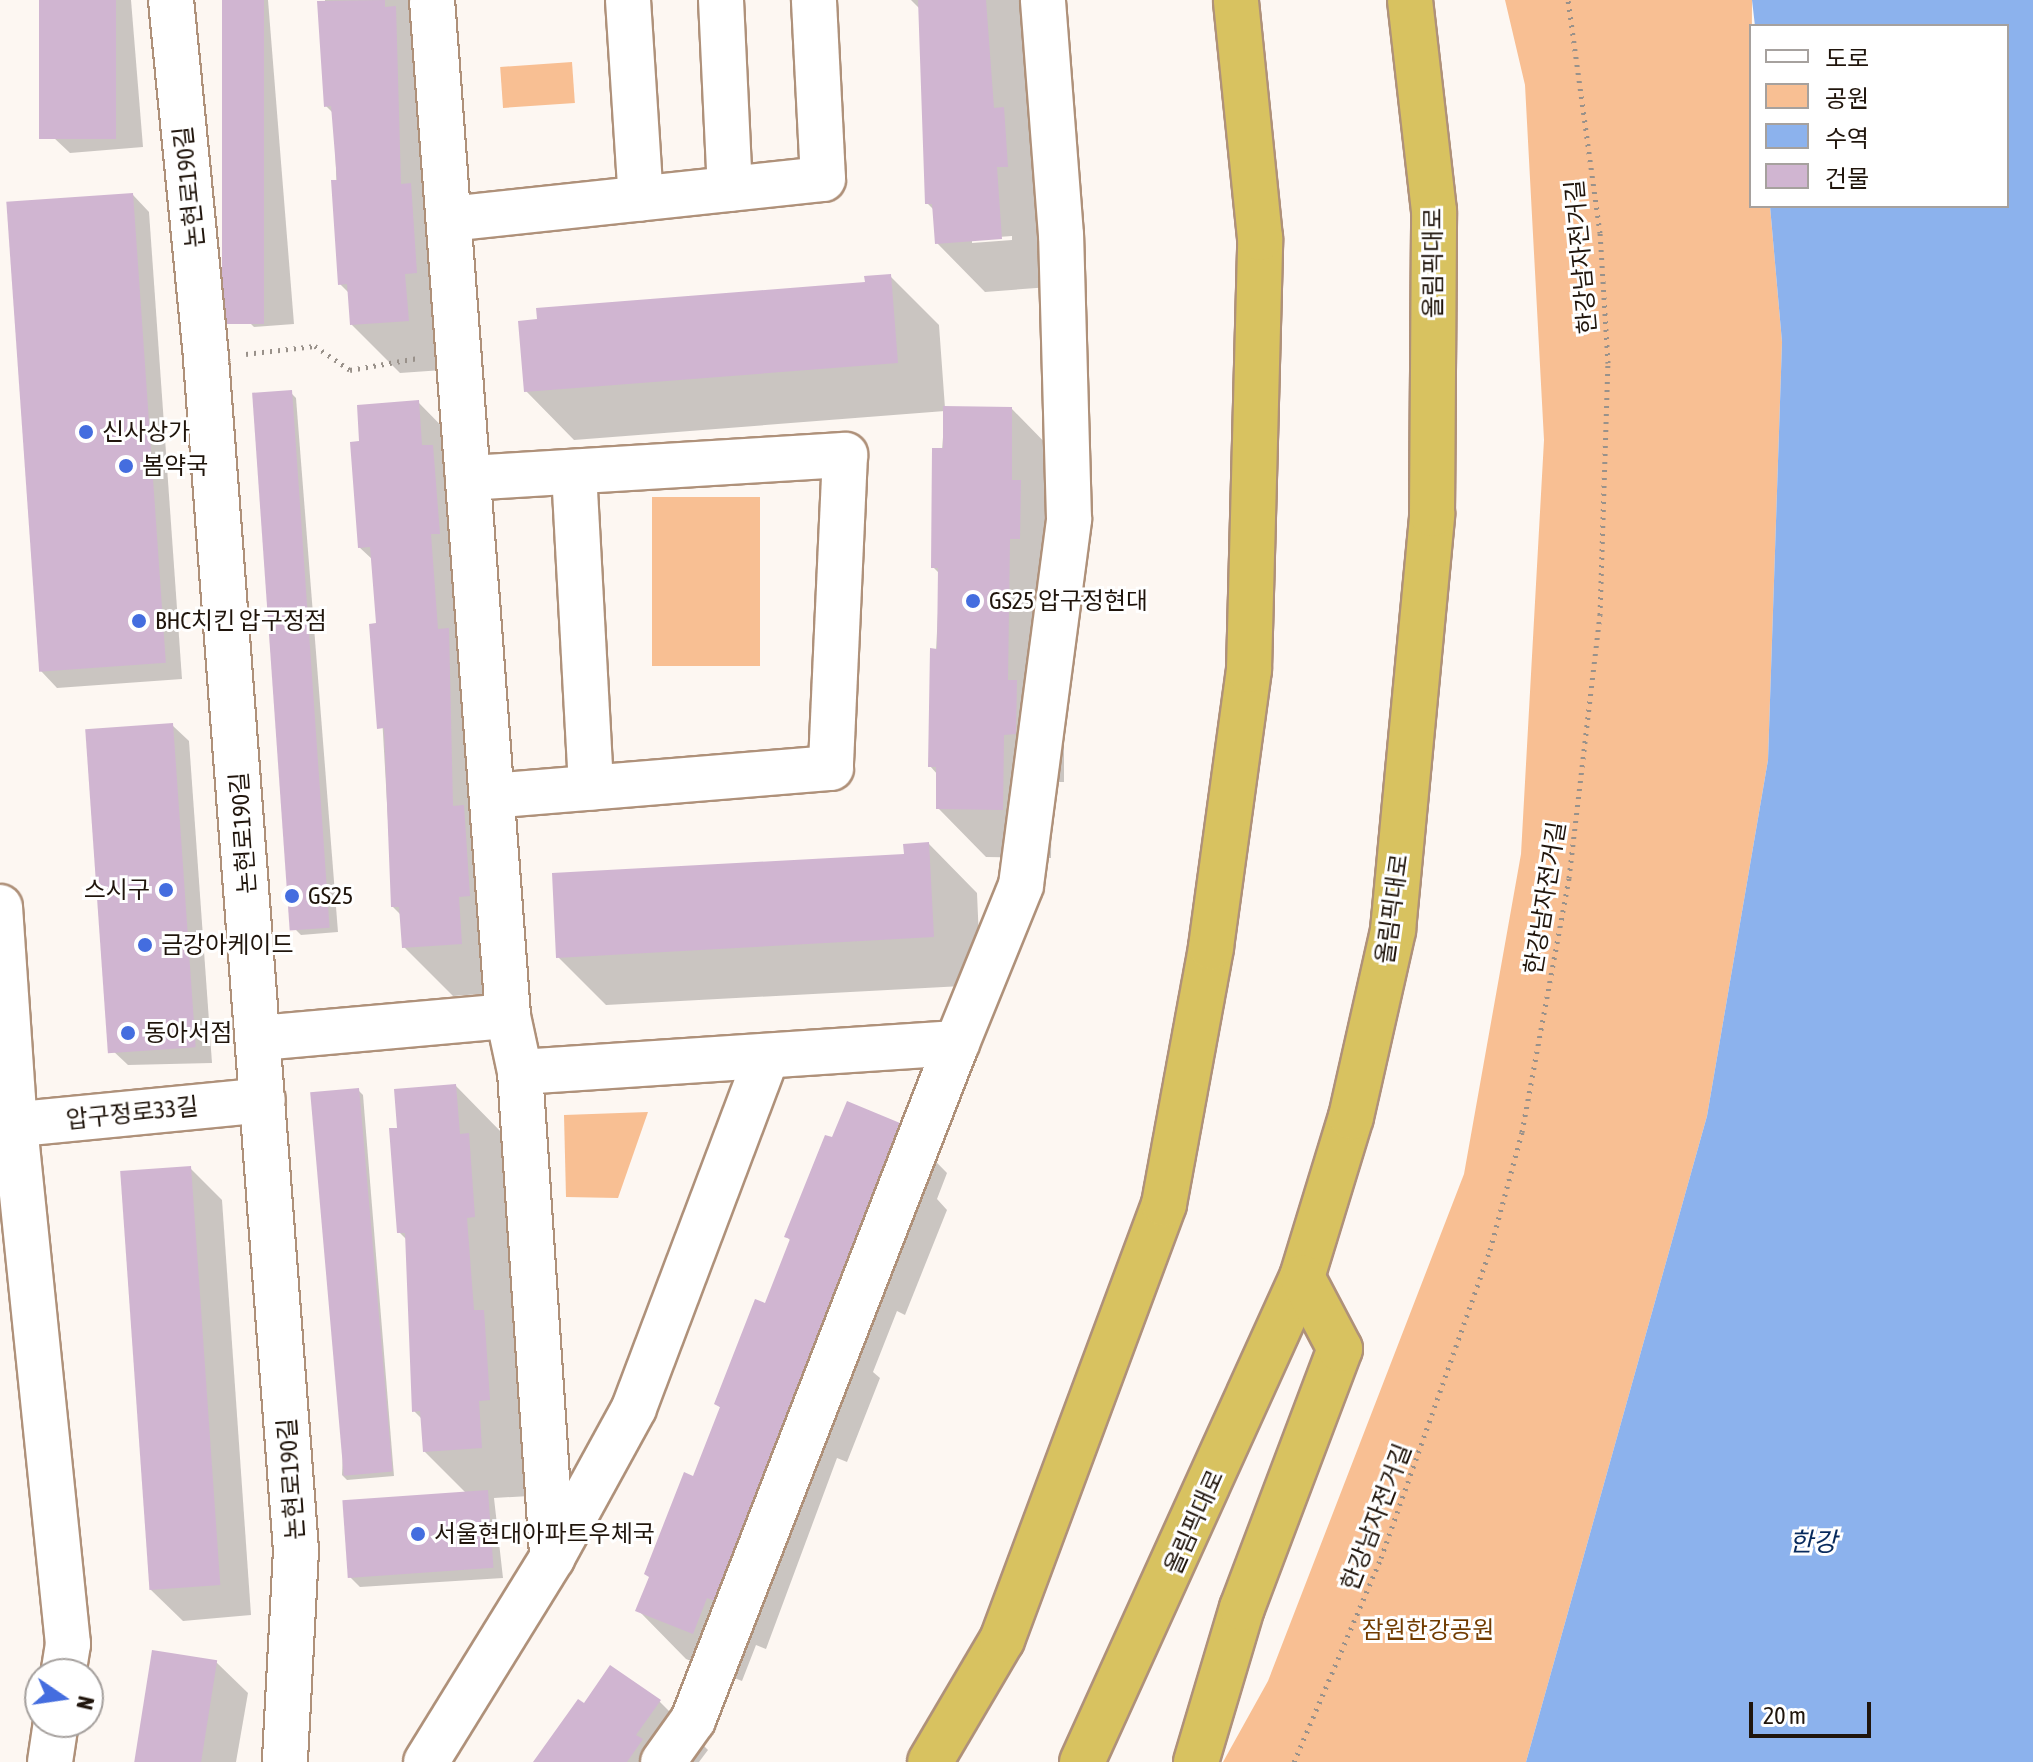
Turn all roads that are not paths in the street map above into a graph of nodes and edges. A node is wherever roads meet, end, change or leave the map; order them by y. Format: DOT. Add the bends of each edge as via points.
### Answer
graph roads {
  1 [pos="171,0"];
  2 [pos="432,0"];
  3 [pos="628,0"];
  4 [pos="721,0"];
  5 [pos="814,0"];
  6 [pos="1043,0"];
  7 [pos="1236,0"];
  8 [pos="1410,0"];
  9 [pos="730,189"];
  10 [pos="641,199"];
  11 [pos="449,219"];
  12 [pos="574,472"];
  13 [pos="468,478"];
  14 [pos="591,788"];
  15 [pos="492,796"];
  16 [pos="0,907"];
  17 [pos="508,1016"];
  18 [pos="260,1038"];
  19 [pos="957,1043"];
  20 [pos="766,1059"];
  21 [pos="520,1072"];
  22 [pos="263,1100"];
  23 [pos="7,1126"];
  24 [pos="1302,1277"];
  25 [pos="552,1558"];
  26 [pos="66,1658"];
  27 [pos="54,1738"];
  28 [pos="50,1762"];
  29 [pos="285,1762"];
  30 [pos="426,1762"];
  31 [pos="663,1762"];
  32 [pos="930,1762"];
  33 [pos="1082,1762"];
  34 [pos="1196,1762"];
  1 -- 18 [label="street, 논현로190길" via="206,359"];
  2 -- 11 [label="street"];
  3 -- 10 [label="street"];
  4 -- 9 [label="street"];
  5 -- 9 [label="street" via="823,179"];
  6 -- 19 [label="street" via="1061,235 1069,519 1021,885"];
  7 -- 32 [label="highway" via="1260,238 1249,670 1211,947 1164,1204 1002,1640"];
  8 -- 24 [label="highway, 올림픽대로" via="1434,211 1431,529 1393,930 1351,1117"];
  9 -- 10 [label="street"];
  10 -- 11 [label="street"];
  11 -- 13 [label="street"];
  12 -- 13 [label="street"];
  12 -- 14 [label="street"];
  12 -- 14 [label="street" via="845,455 831,768"];
  13 -- 15 [label="street"];
  14 -- 15 [label="street"];
  15 -- 17 [label="street"];
  16 -- 23 [label="street"];
  17 -- 18 [label="street"];
  17 -- 21 [label="street"];
  18 -- 22 [label="street, 논현로190길"];
  19 -- 20 [label="street"];
  19 -- 31 [label="street" via="693,1720"];
  20 -- 21 [label="street"];
  20 -- 25 [label="street" via="634,1408"];
  21 -- 25 [label="street"];
  22 -- 23 [label="street, 압구정로33길"];
  22 -- 29 [label="street, 논현로190길" via="296,1550"];
  23 -- 26 [label="street"];
  24 -- 33 [label="highway, 올림픽대로"];
  24 -- 34 [label="highway" via="1340,1349 1242,1608"];
  25 -- 30 [label="street"];
  27 -- 28 [label="street"];
}
